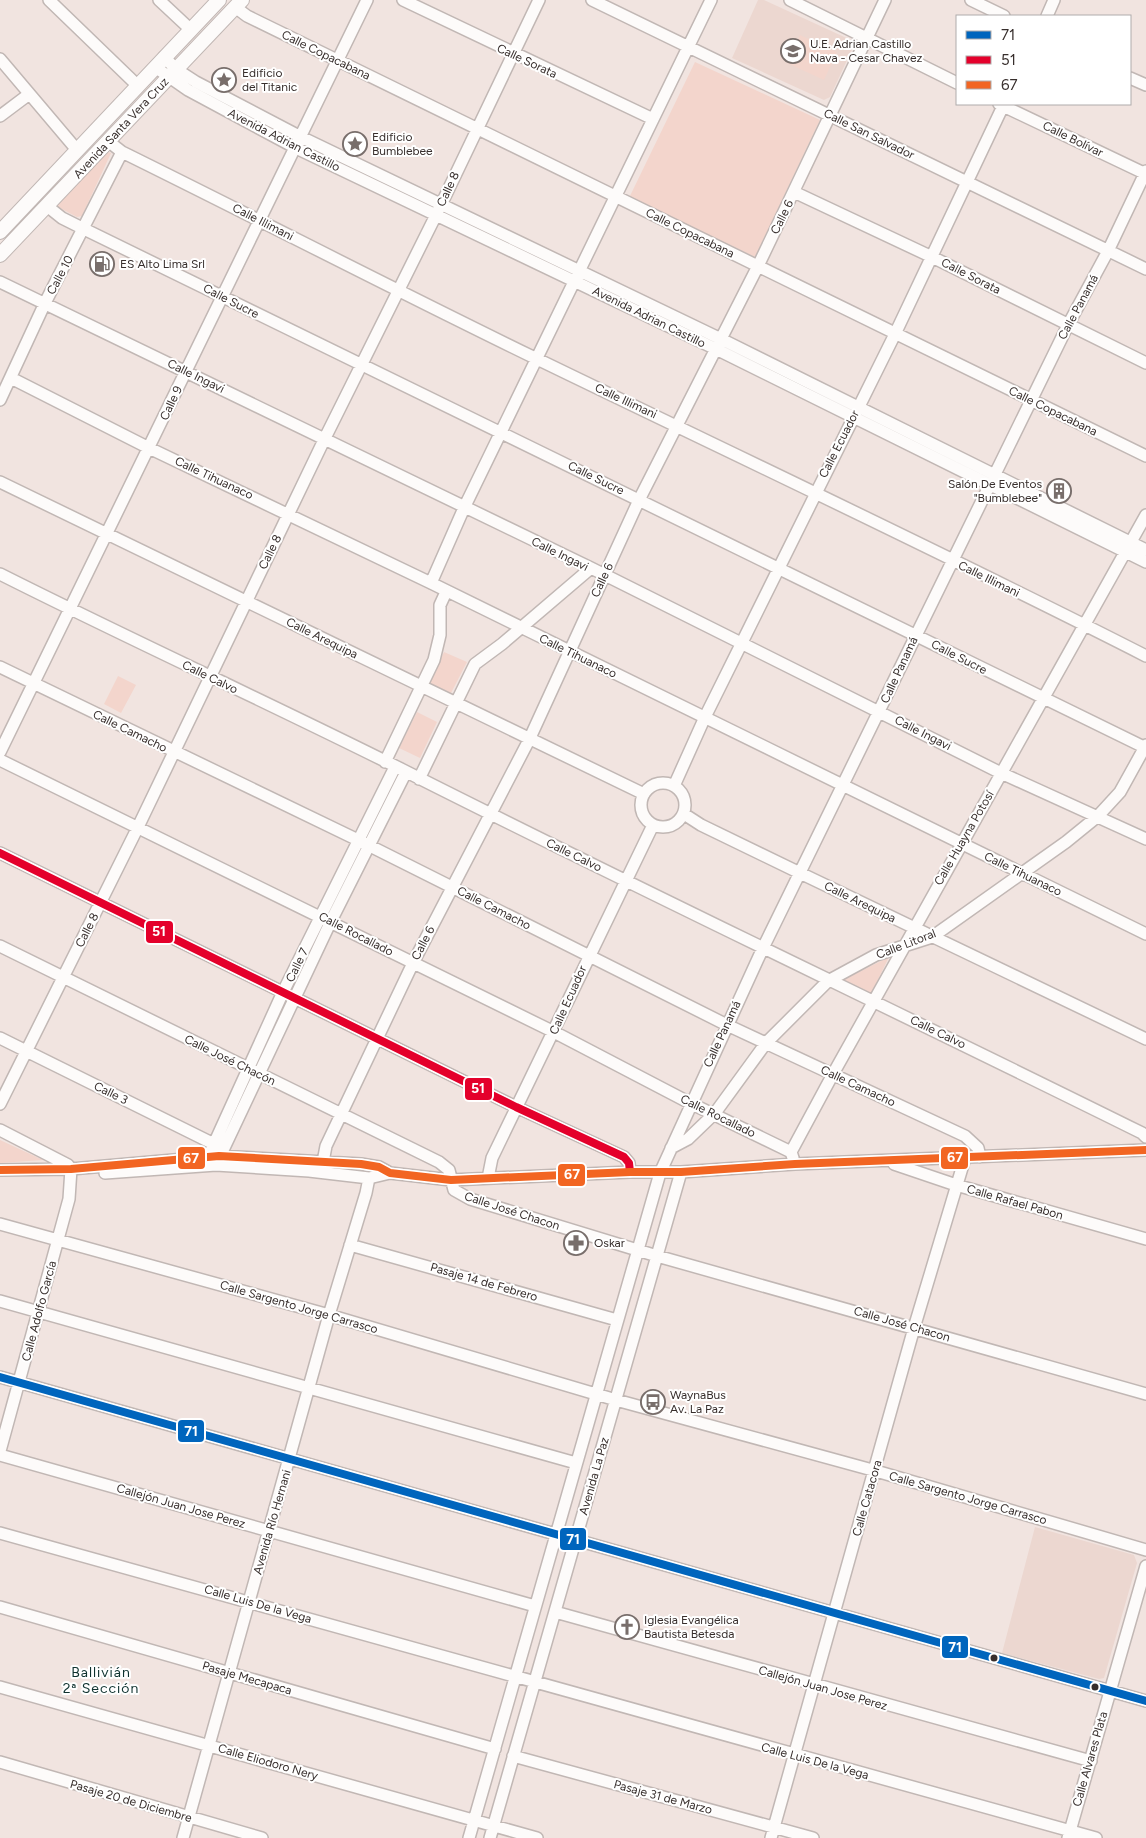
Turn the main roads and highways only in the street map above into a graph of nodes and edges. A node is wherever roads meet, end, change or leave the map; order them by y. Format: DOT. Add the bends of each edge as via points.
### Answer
graph roads {
  1 [pos="219,0"];
  2 [pos="238,4"];
  3 [pos="0,232"];
  4 [pos="0,255"];
  1 -- 3 [label="main road, Avenida Santa Vera Cruz"];
  2 -- 4 [label="main road, Avenida Santa Vera Cruz"];
}
